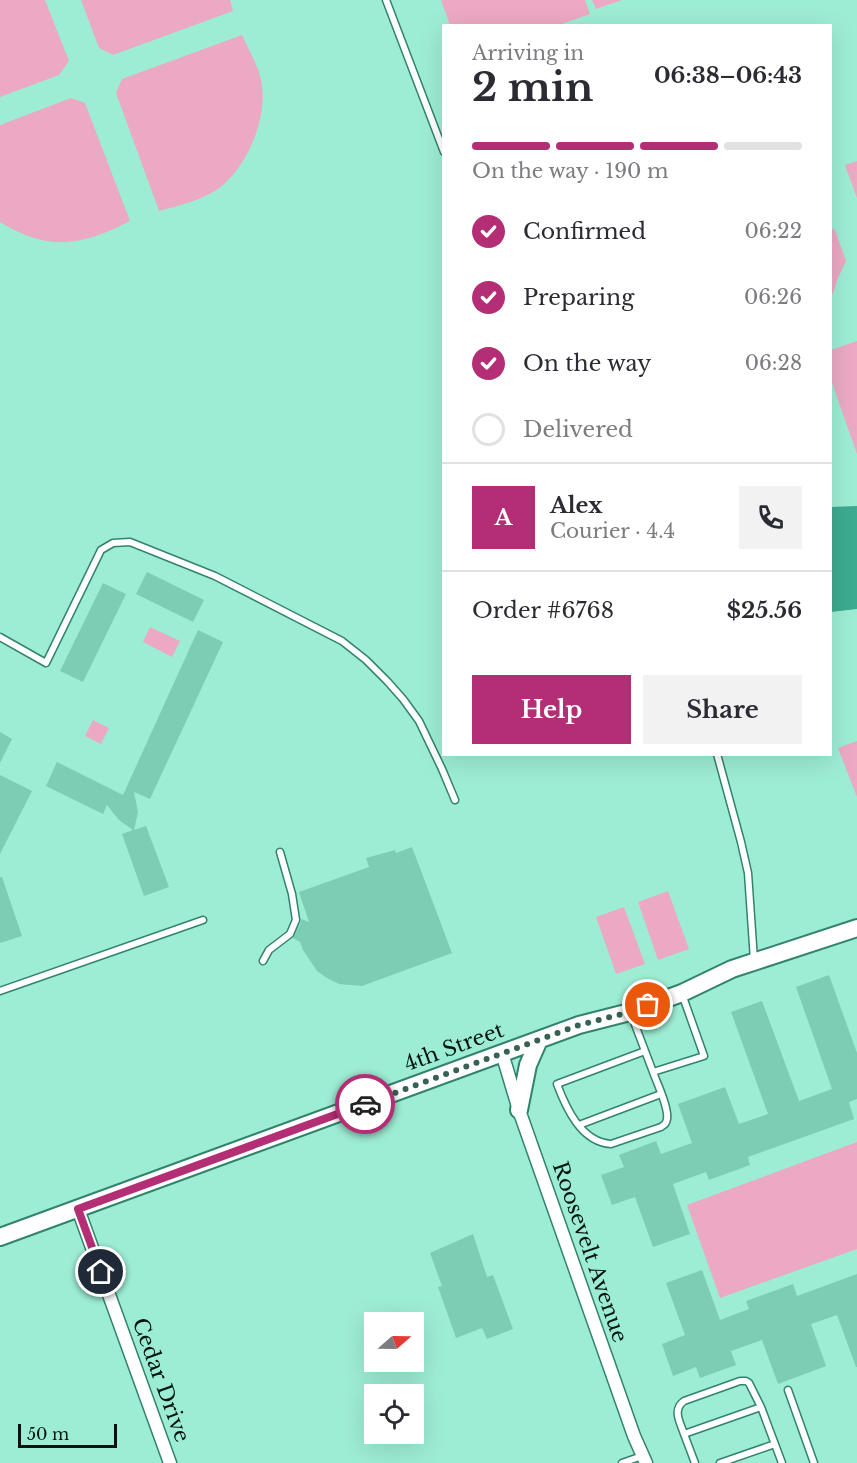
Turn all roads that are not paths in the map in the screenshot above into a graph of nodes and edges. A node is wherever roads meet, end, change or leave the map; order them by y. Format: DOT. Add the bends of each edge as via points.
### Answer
graph roads {
  1 [pos="386,0"];
  2 [pos="442,147"];
  3 [pos="0,637"];
  4 [pos="718,756"];
  5 [pos="455,800"];
  6 [pos="280,852"];
  7 [pos="203,920"];
  8 [pos="857,928"];
  9 [pos="263,961"];
  10 [pos="754,961"];
  11 [pos="0,991"];
  12 [pos="682,993"];
  13 [pos="630,1012"];
  14 [pos="539,1040"];
  15 [pos="645,1052"];
  16 [pos="501,1053"];
  17 [pos="653,1072"];
  18 [pos="661,1094"];
  19 [pos="519,1110"];
  20 [pos="579,1125"];
  21 [pos="78,1209"];
  22 [pos="0,1238"];
  23 [pos="788,1390"];
  24 [pos="761,1407"];
  25 [pos="684,1434"];
  26 [pos="775,1444"];
  27 [pos="644,1459"];
  28 [pos="170,1463"];
  29 [pos="622,1463"];
  30 [pos="695,1463"];
  31 [pos="720,1463"];
  32 [pos="782,1463"];
  33 [pos="814,1463"];
  1 -- 2 [label="lane"];
  3 -- 5 [label="lane" via="46,663 101,550 113,543 130,542 214,576 342,641 366,660 419,721"];
  4 -- 10 [label="lane" via="748,873"];
  6 -- 9 [label="lane" via="296,920 290,934 269,950"];
  7 -- 11 [label="lane"];
  8 -- 10 [label="street, 4th Street"];
  10 -- 12 [label="street, 4th Street"];
  12 -- 13 [label="street, 4th Street"];
  12 -- 17 [label="lane" via="704,1056"];
  13 -- 14 [label="street, 4th Street"];
  13 -- 15 [label="lane"];
  14 -- 16 [label="street, 4th Street"];
  14 -- 19 [label="street" via="528,1065"];
  15 -- 17 [label="lane"];
  15 -- 20 [label="lane" via="557,1084"];
  16 -- 19 [label="street, Roosevelt Avenue"];
  16 -- 21 [label="street, 4th Street"];
  17 -- 18 [label="lane"];
  18 -- 20 [label="lane"];
  18 -- 20 [label="lane" via="668,1117 661,1127 611,1144 595,1141"];
  19 -- 27 [label="street, Roosevelt Avenue"];
  21 -- 22 [label="street, 4th Street"];
  21 -- 28 [label="street, Cedar Drive"];
  23 -- 33 [label="lane"];
  24 -- 25 [label="lane"];
  24 -- 25 [label="lane" via="749,1383 740,1381 680,1404 677,1412"];
  24 -- 26 [label="lane"];
  25 -- 30 [label="lane"];
  26 -- 31 [label="lane"];
  26 -- 32 [label="lane"];
  27 -- 29 [label="lane"];
}
